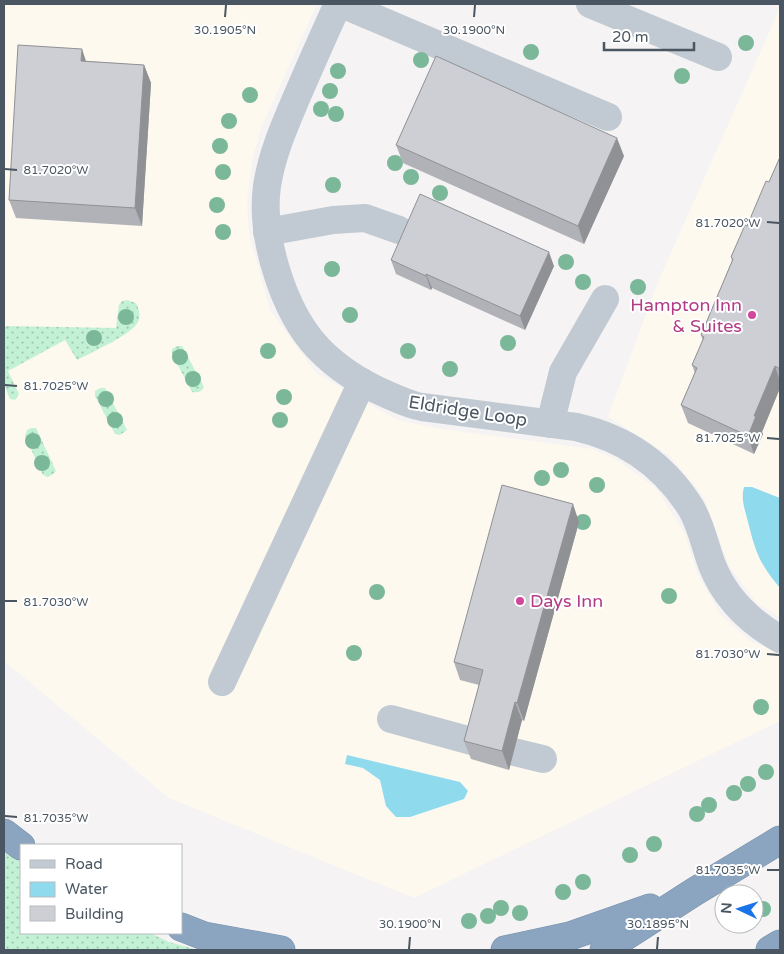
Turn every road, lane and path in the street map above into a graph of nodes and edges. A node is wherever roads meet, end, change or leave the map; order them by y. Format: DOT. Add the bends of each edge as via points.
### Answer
graph roads {
  1 [pos="338,4"];
  2 [pos="342,4"];
  3 [pos="590,4"];
  4 [pos="718,57"];
  5 [pos="608,118"];
  6 [pos="399,230"];
  7 [pos="267,232"];
  8 [pos="605,299"];
  9 [pos="362,382"];
  10 [pos="550,424"];
  11 [pos="780,639"];
  12 [pos="222,682"];
  13 [pos="391,720"];
  14 [pos="475,742"];
  15 [pos="514,752"];
  16 [pos="543,758"];
  17 [pos="4,833"];
  18 [pos="780,840"];
  19 [pos="20,845"];
  20 [pos="694,892"];
  21 [pos="182,927"];
  22 [pos="780,944"];
  23 [pos="281,950"];
  24 [pos="505,950"];
  25 [pos="604,950"];
  26 [pos="770,950"];
  1 -- 7 [label="street, Eldridge Loop" via="275,147 267,187"];
  2 -- 5 [label="street"];
  3 -- 4 [label="street"];
  6 -- 7 [label="street" via="365,218"];
  7 -- 9 [label="street, Eldridge Loop" via="286,296 304,329 329,359"];
  8 -- 10 [label="street" via="563,372"];
  9 -- 10 [label="street, Eldridge Loop" via="417,406"];
  9 -- 12 [label="street"];
  10 -- 11 [label="street, Eldridge Loop" via="587,430 614,439 630,446 657,468 691,509 721,584 734,603 754,622"];
  13 -- 14 [label="street"];
  15 -- 16 [label="street"];
  17 -- 19 [label="highway"];
  18 -- 20 [label="highway"];
  20 -- 24 [label="highway" via="570,936"];
  20 -- 25 [label="highway"];
  21 -- 23 [label="highway" via="204,936"];
  22 -- 26 [label="highway"];
}
